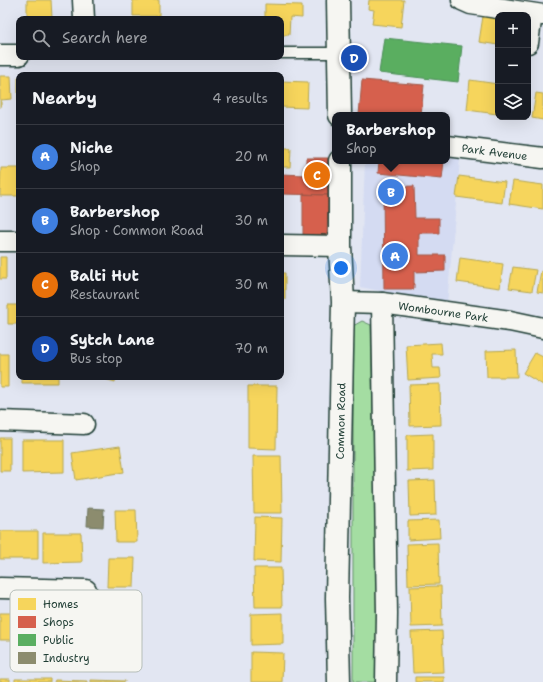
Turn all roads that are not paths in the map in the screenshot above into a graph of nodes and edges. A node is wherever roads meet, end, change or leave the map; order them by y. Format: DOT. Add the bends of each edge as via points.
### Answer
graph roads {
  1 [pos="83,0"];
  2 [pos="338,0"];
  3 [pos="462,0"];
  4 [pos="538,15"];
  5 [pos="84,16"];
  6 [pos="531,35"];
  7 [pos="284,54"];
  8 [pos="339,54"];
  9 [pos="0,55"];
  10 [pos="16,55"];
  11 [pos="340,112"];
  12 [pos="450,146"];
  13 [pos="543,158"];
  14 [pos="340,164"];
  15 [pos="0,241"];
  16 [pos="16,241"];
  17 [pos="284,245"];
  18 [pos="340,246"];
  19 [pos="343,302"];
  20 [pos="382,302"];
  21 [pos="543,328"];
  22 [pos="0,421"];
  23 [pos="84,424"];
  24 [pos="0,588"];
  25 [pos="66,590"];
  26 [pos="86,590"];
  27 [pos="339,682"];
  28 [pos="386,682"];
  1 -- 5 [label="street"];
  2 -- 8 [label="street"];
  3 -- 4 [label="street" via="471,4"];
  4 -- 6 [label="street"];
  7 -- 8 [label="lane"];
  8 -- 11 [label="street"];
  9 -- 10 [label="street"];
  12 -- 13 [label="street, Park Avenue"];
  14 -- 18 [label="street, Common Road"];
  15 -- 16 [label="street"];
  17 -- 18 [label="street"];
  18 -- 19 [label="street, Common Road"];
  19 -- 20 [label="street, Wombourne Park"];
  19 -- 27 [label="street, Common Road" via="337,598"];
  20 -- 21 [label="street, Wombourne Park"];
  20 -- 28 [label="street"];
  22 -- 23 [label="street"];
  24 -- 25 [label="street"];
  25 -- 26 [label="street"];
}
